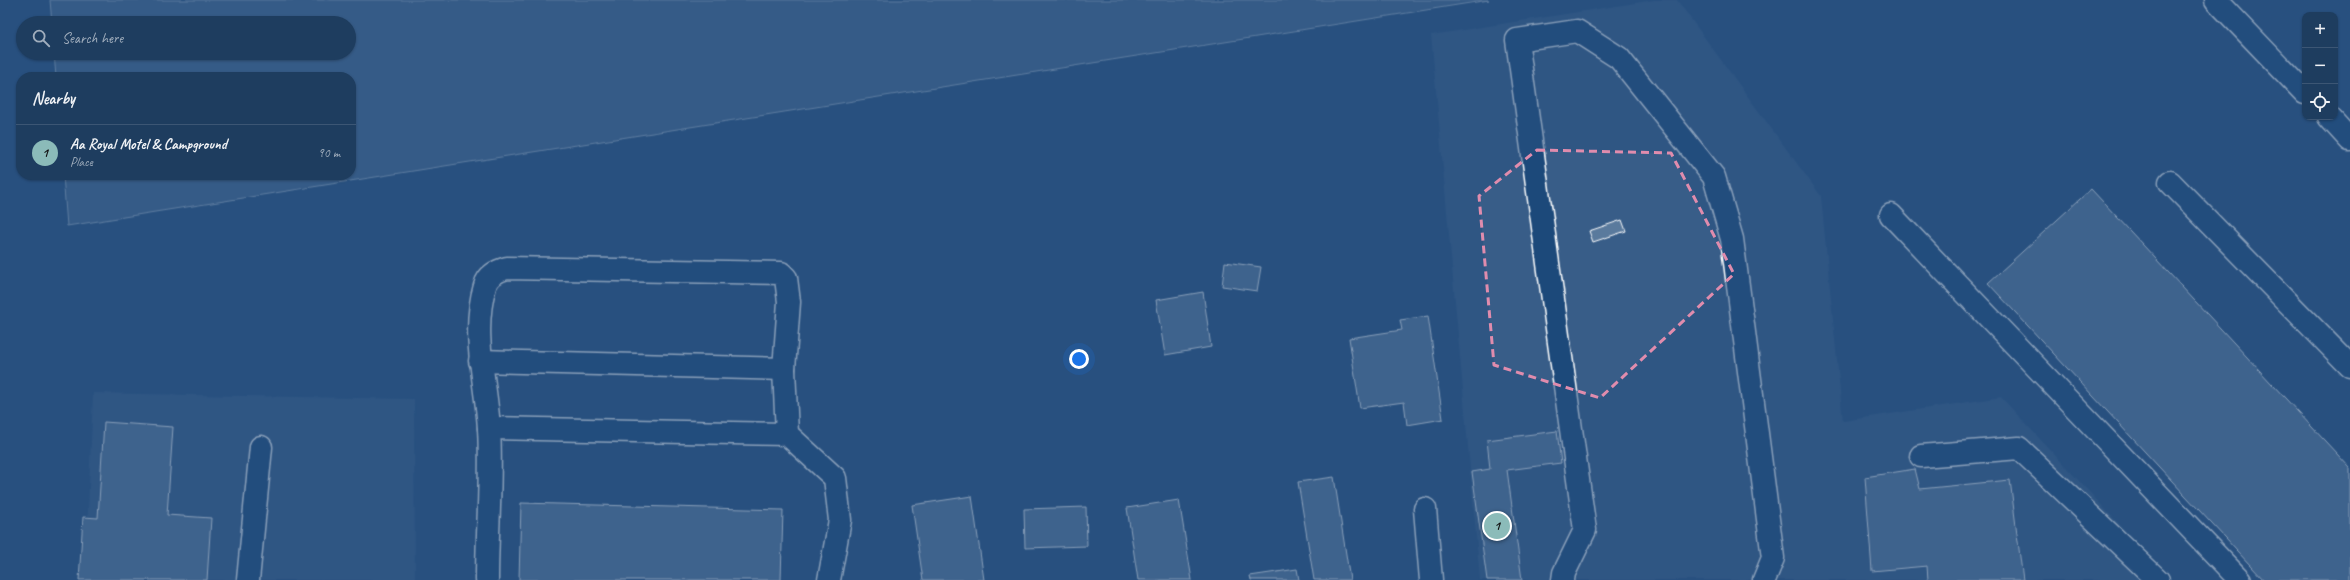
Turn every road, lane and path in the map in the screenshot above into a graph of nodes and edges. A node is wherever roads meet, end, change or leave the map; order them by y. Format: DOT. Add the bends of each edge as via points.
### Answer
graph roads {
  1 [pos="2216,0"];
  2 [pos="2302,89"];
  3 [pos="2332,120"];
  4 [pos="2350,140"];
  5 [pos="2170,182"];
  6 [pos="1891,215"];
  7 [pos="480,361"];
  8 [pos="2350,366"];
  9 [pos="784,369"];
  10 [pos="489,428"];
  11 [pos="787,434"];
  12 [pos="261,447"];
  13 [pos="1921,456"];
  14 [pos="1425,509"];
  15 [pos="248,580"];
  16 [pos="487,580"];
  17 [pos="829,580"];
  18 [pos="1431,580"];
  19 [pos="1563,580"];
  20 [pos="1764,580"];
  21 [pos="2158,580"];
  22 [pos="2240,580"];
  1 -- 2 [label="lane"];
  3 -- 4 [label="lane"];
  5 -- 8 [label="lane"];
  6 -- 22 [label="lane"];
  7 -- 9 [label="lane"];
  7 -- 9 [label="lane" via="481,305 485,285 499,270 507,268 777,272 786,278 789,302"];
  7 -- 10 [label="lane"];
  9 -- 11 [label="lane"];
  10 -- 11 [label="lane"];
  10 -- 16 [label="lane"];
  11 -- 17 [label="lane" via="835,478 840,520"];
  12 -- 15 [label="lane"];
  13 -- 21 [label="lane" via="2019,448"];
  14 -- 18 [label="lane"];
  19 -- 20 [label="lane" via="1564,572 1585,530 1517,40 1577,31 1619,58 1714,177 1732,239 1773,558"];
}
